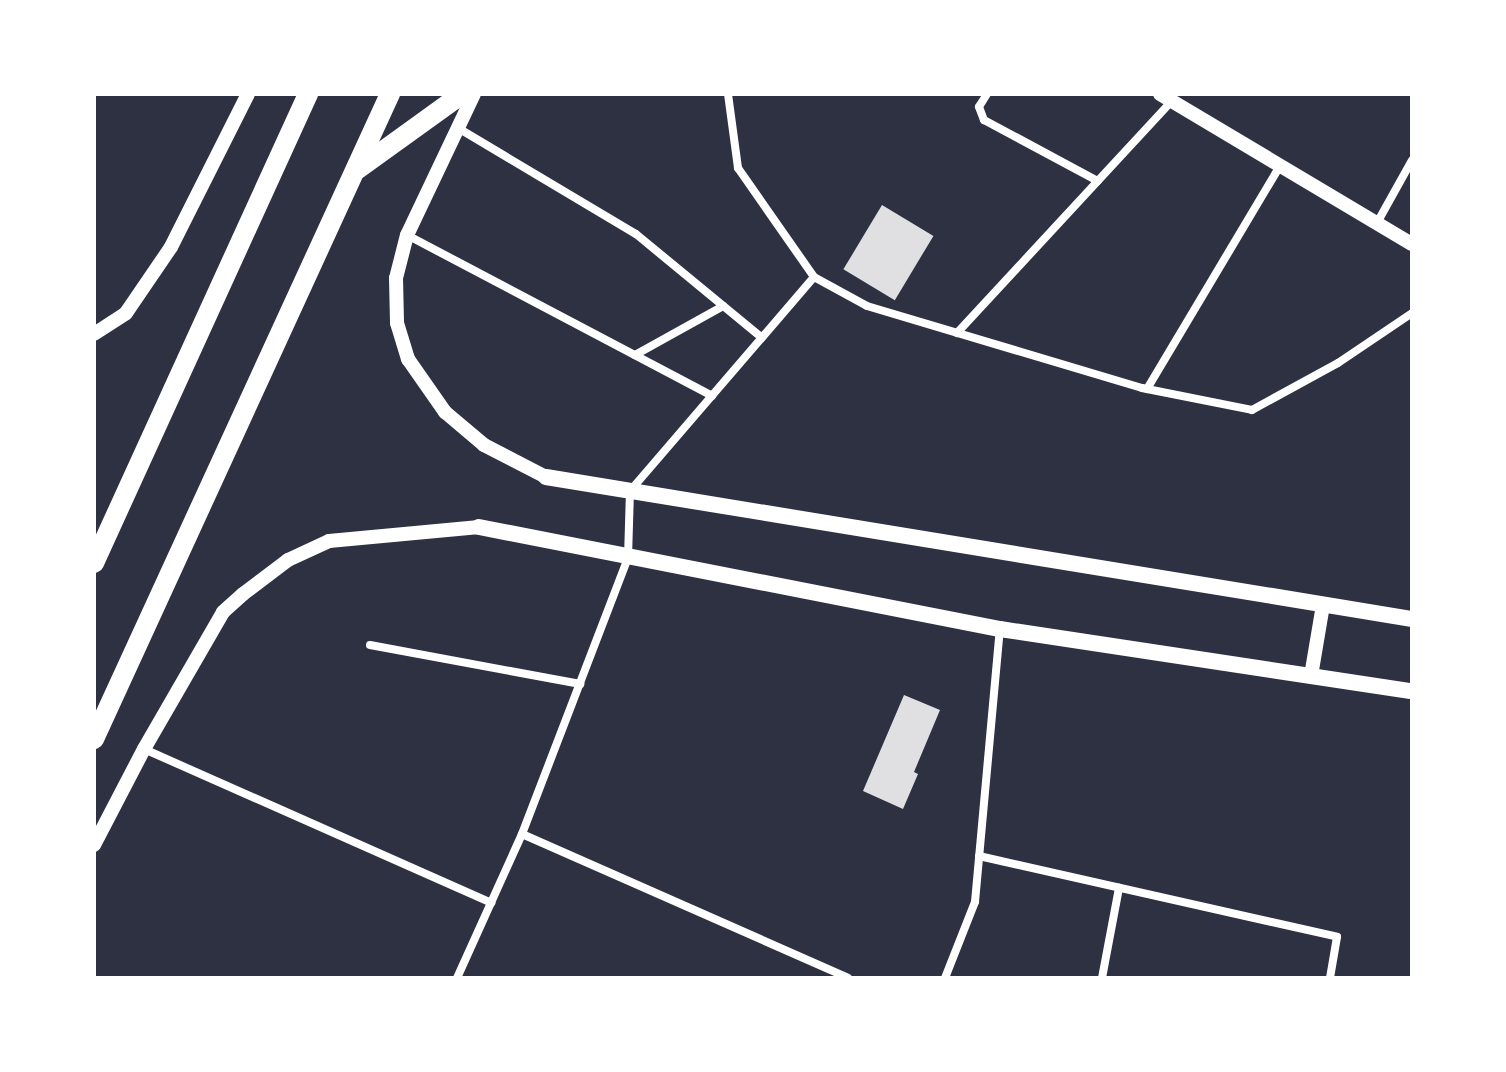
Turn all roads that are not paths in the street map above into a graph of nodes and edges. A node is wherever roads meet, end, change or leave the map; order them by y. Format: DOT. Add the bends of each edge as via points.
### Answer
graph roads {
  1 [pos="248,94"];
  2 [pos="308,94"];
  3 [pos="390,94"];
  4 [pos="462,94"];
  5 [pos="474,94"];
  6 [pos="728,94"];
  7 [pos="987,94"];
  8 [pos="1166,98"];
  9 [pos="458,128"];
  10 [pos="1412,160"];
  11 [pos="1280,166"];
  12 [pos="354,171"];
  13 [pos="1098,181"];
  14 [pos="1377,223"];
  15 [pos="407,235"];
  16 [pos="1412,244"];
  17 [pos="814,277"];
  18 [pos="723,306"];
  19 [pos="1412,313"];
  20 [pos="957,333"];
  21 [pos="94,334"];
  22 [pos="762,338"];
  23 [pos="635,355"];
  24 [pos="1147,389"];
  25 [pos="712,396"];
  26 [pos="546,477"];
  27 [pos="630,491"];
  28 [pos="479,527"];
  29 [pos="628,558"];
  30 [pos="94,563"];
  31 [pos="1323,605"];
  32 [pos="1410,614"];
  33 [pos="1000,629"];
  34 [pos="370,645"];
  35 [pos="1311,676"];
  36 [pos="580,684"];
  37 [pos="1412,691"];
  38 [pos="94,739"];
  39 [pos="144,749"];
  40 [pos="522,834"];
  41 [pos="94,845"];
  42 [pos="979,856"];
  43 [pos="1119,888"];
  44 [pos="491,903"];
  45 [pos="825,968"];
  46 [pos="457,978"];
  47 [pos="820,978"];
  48 [pos="848,978"];
  49 [pos="945,978"];
  50 [pos="1102,978"];
  51 [pos="1330,978"];
  1 -- 21 [label="street" via="171,247 126,313"];
  2 -- 30 [label="main road"];
  3 -- 12 [label="main road"];
  4 -- 12 [label="main road"];
  5 -- 9 [label="street"];
  6 -- 17 [label="street" via="738,168"];
  7 -- 13 [label="street" via="979,107 984,120"];
  8 -- 11 [label="street"];
  8 -- 13 [label="street"];
  9 -- 15 [label="street"];
  9 -- 18 [label="street" via="636,234"];
  10 -- 14 [label="street"];
  11 -- 14 [label="street"];
  11 -- 24 [label="street"];
  12 -- 38 [label="main road"];
  13 -- 20 [label="street"];
  14 -- 16 [label="street"];
  15 -- 23 [label="street"];
  15 -- 26 [label="street" via="396,278 397,323 408,359 445,412 484,445"];
  17 -- 20 [label="street" via="867,306"];
  17 -- 22 [label="street"];
  18 -- 22 [label="street"];
  18 -- 23 [label="street"];
  19 -- 24 [label="street" via="1338,363 1252,410"];
  20 -- 24 [label="street"];
  22 -- 25 [label="street"];
  23 -- 25 [label="street"];
  25 -- 27 [label="street"];
  26 -- 27 [label="main road"];
  27 -- 29 [label="street"];
  27 -- 31 [label="main road"];
  28 -- 29 [label="main road"];
  28 -- 39 [label="street" via="329,541 288,560 223,612"];
  29 -- 33 [label="main road"];
  29 -- 36 [label="street"];
  31 -- 32 [label="main road"];
  31 -- 35 [label="street"];
  33 -- 35 [label="main road"];
  33 -- 42 [label="street"];
  34 -- 36 [label="street"];
  35 -- 37 [label="main road"];
  36 -- 40 [label="street"];
  39 -- 41 [label="street"];
  39 -- 44 [label="street"];
  40 -- 44 [label="street"];
  40 -- 45 [label="street"];
  42 -- 43 [label="street"];
  42 -- 49 [label="street" via="975,902"];
  43 -- 50 [label="street"];
  43 -- 51 [label="street" via="1337,937"];
  44 -- 46 [label="street"];
  45 -- 47 [label="street"];
  45 -- 48 [label="street"];
}
